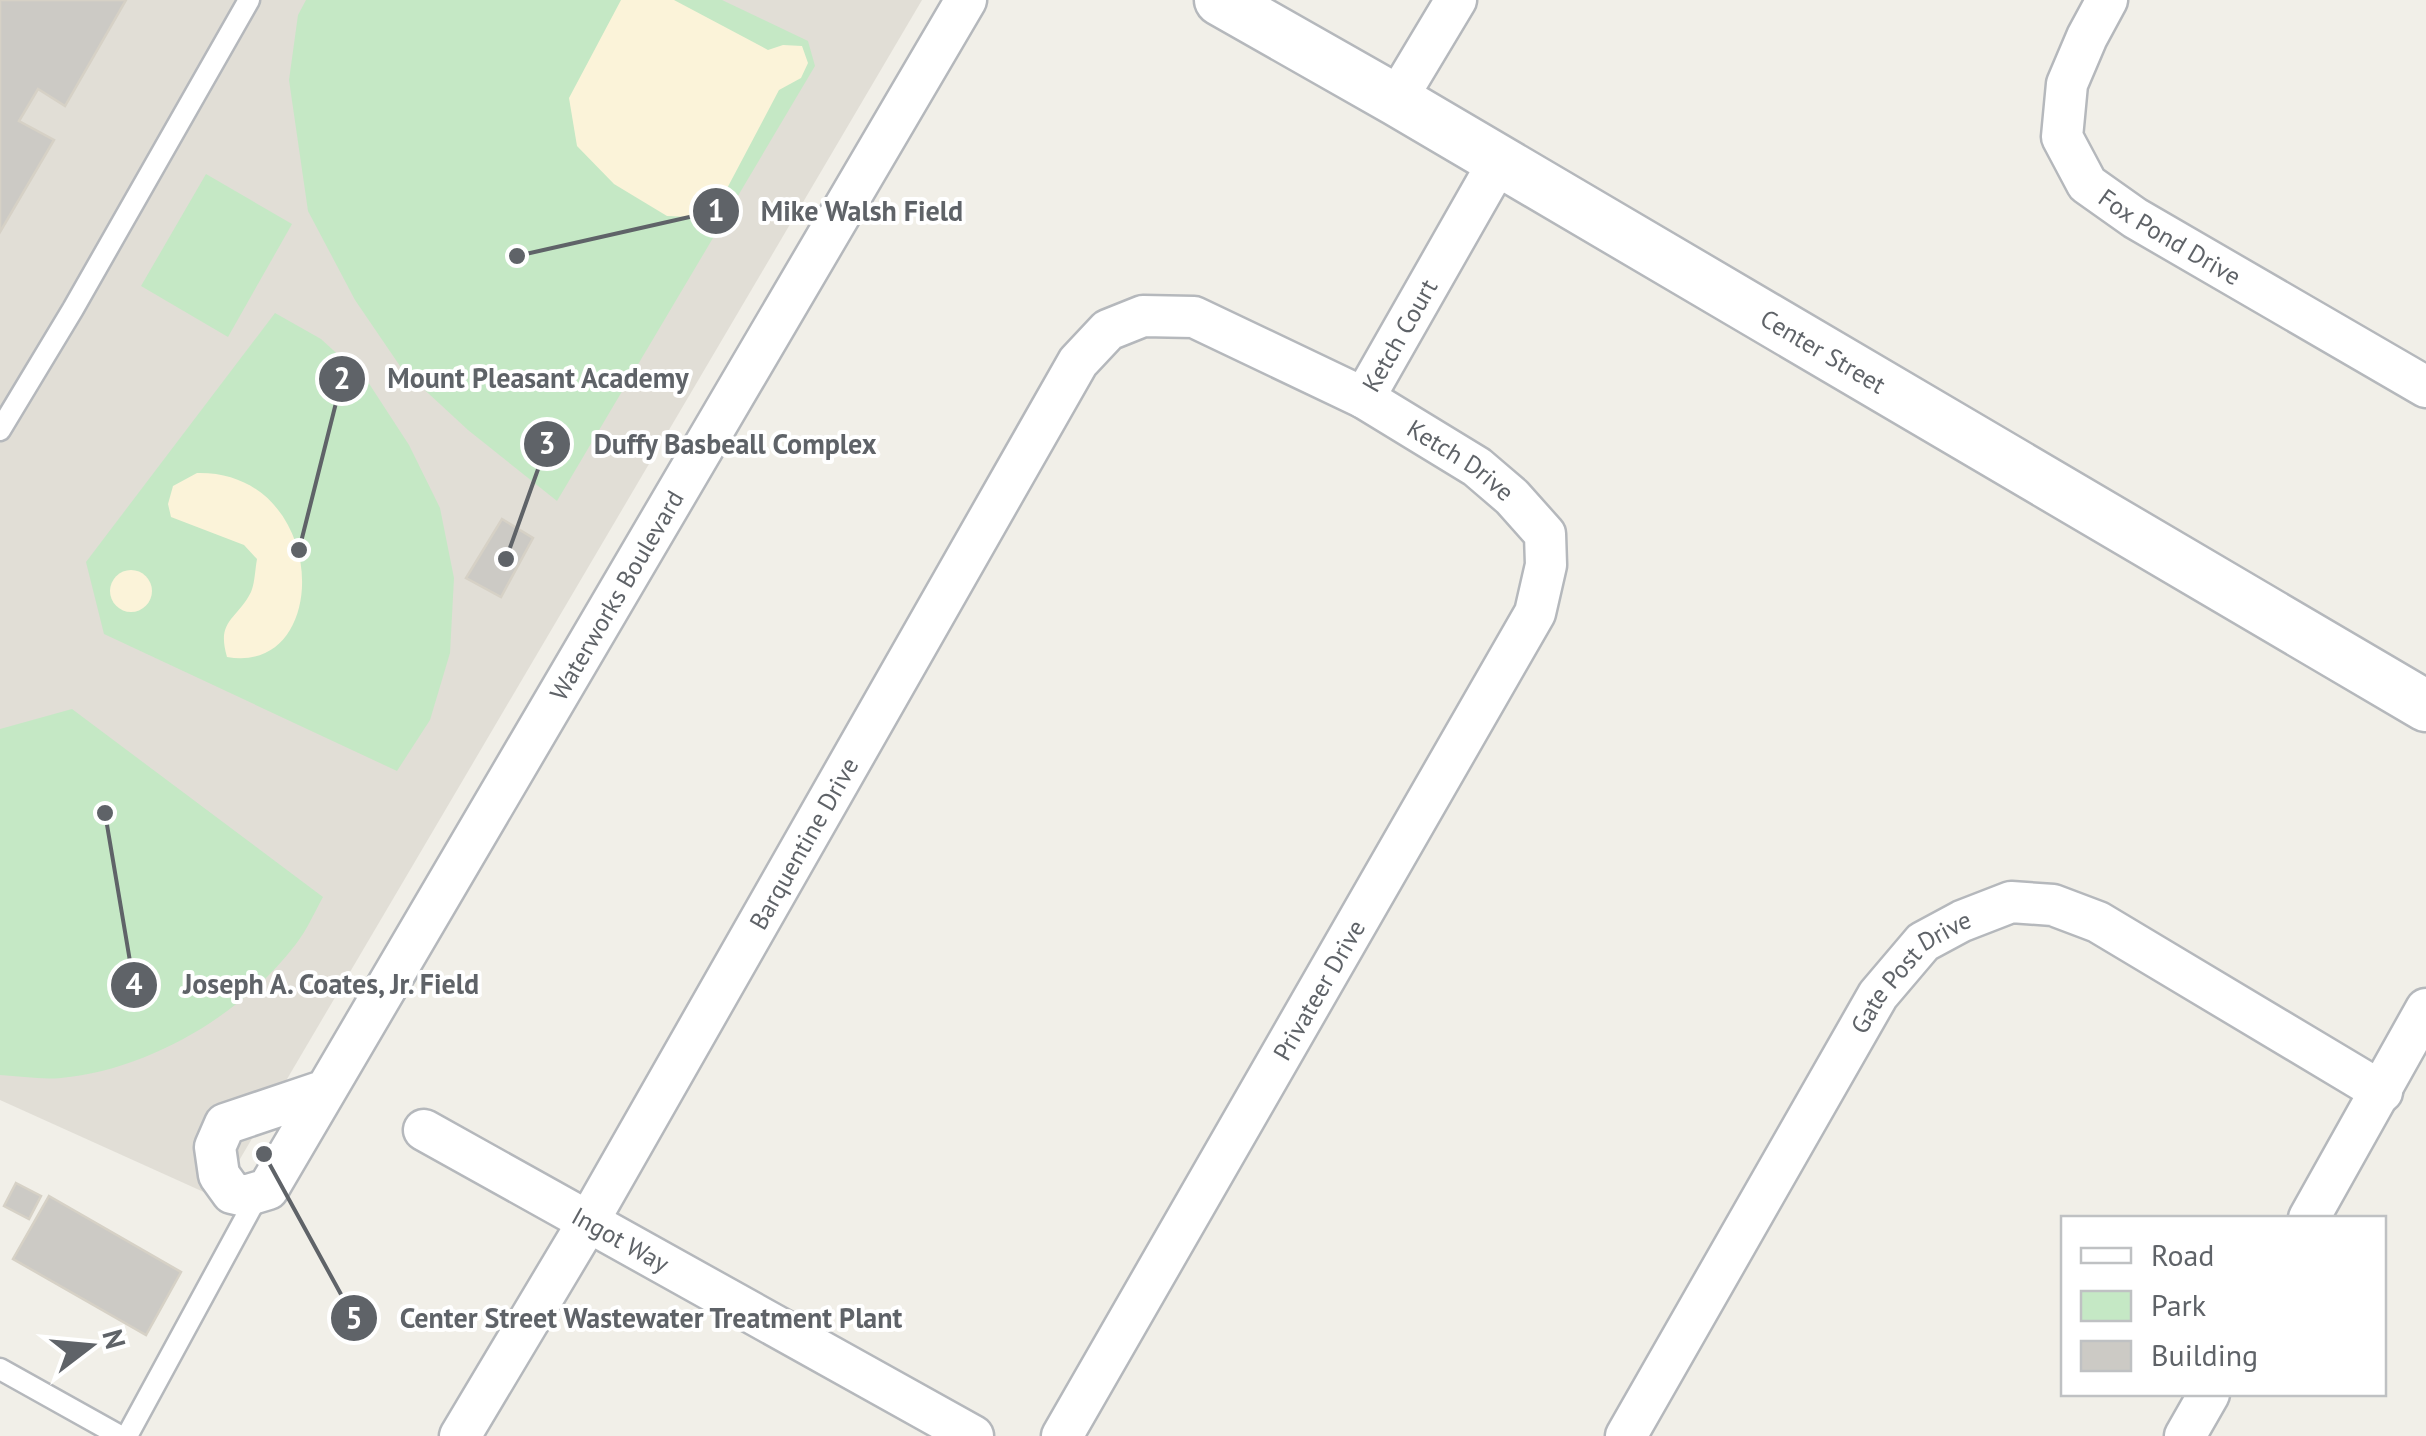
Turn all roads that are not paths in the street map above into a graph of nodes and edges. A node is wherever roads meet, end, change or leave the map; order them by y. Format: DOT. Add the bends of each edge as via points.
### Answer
graph roads {
  1 [pos="249,0"];
  2 [pos="966,0"];
  3 [pos="1220,0"];
  4 [pos="1456,0"];
  5 [pos="2108,0"];
  6 [pos="1396,100"];
  7 [pos="1499,161"];
  8 [pos="1194,317"];
  9 [pos="2426,387"];
  10 [pos="1364,398"];
  11 [pos="0,430"];
  12 [pos="1545,534"];
  13 [pos="2426,706"];
  14 [pos="2426,1009"];
  15 [pos="326,1090"];
  16 [pos="2382,1092"];
  17 [pos="424,1130"];
  18 [pos="260,1191"];
  19 [pos="2310,1216"];
  20 [pos="588,1222"];
  21 [pos="0,1369"];
  22 [pos="2208,1396"];
  23 [pos="124,1436"];
  24 [pos="460,1436"];
  25 [pos="972,1436"];
  26 [pos="1062,1436"];
  27 [pos="1626,1436"];
  28 [pos="2184,1436"];
  1 -- 11 [label="lane"];
  2 -- 15 [label="street, Waterworks Boulevard"];
  3 -- 6 [label="street, Center Street"];
  4 -- 6 [label="street"];
  5 -- 9 [label="street, Fox Pond Drive" via="2067,84 2062,138 2087,184"];
  6 -- 7 [label="street, Center Street"];
  7 -- 10 [label="street, Ketch Court"];
  7 -- 13 [label="street, Center Street"];
  8 -- 10 [label="street, Ketch Court"];
  8 -- 20 [label="street, Barquentine Drive" via="1142,316 1108,330 1078,362"];
  10 -- 12 [label="street, Ketch Drive" via="1476,467"];
  12 -- 26 [label="street, Privateer Drive" via="1535,613"];
  14 -- 16 [label="street"];
  15 -- 18 [label="street, Waterworks Boulevard" via="268,1188"];
  15 -- 18 [label="street" via="225,1124 215,1147 219,1175 232,1193"];
  16 -- 19 [label="street"];
  16 -- 27 [label="street, Gate Post Drive" via="2098,922 2053,905 2011,902 1962,921 1923,942 1878,995"];
  17 -- 20 [label="street, Ingot Way"];
  18 -- 23 [label="lane"];
  20 -- 24 [label="street, Barquentine Drive"];
  20 -- 25 [label="street, Ingot Way"];
  21 -- 23 [label="lane"];
  22 -- 28 [label="street"];
}
